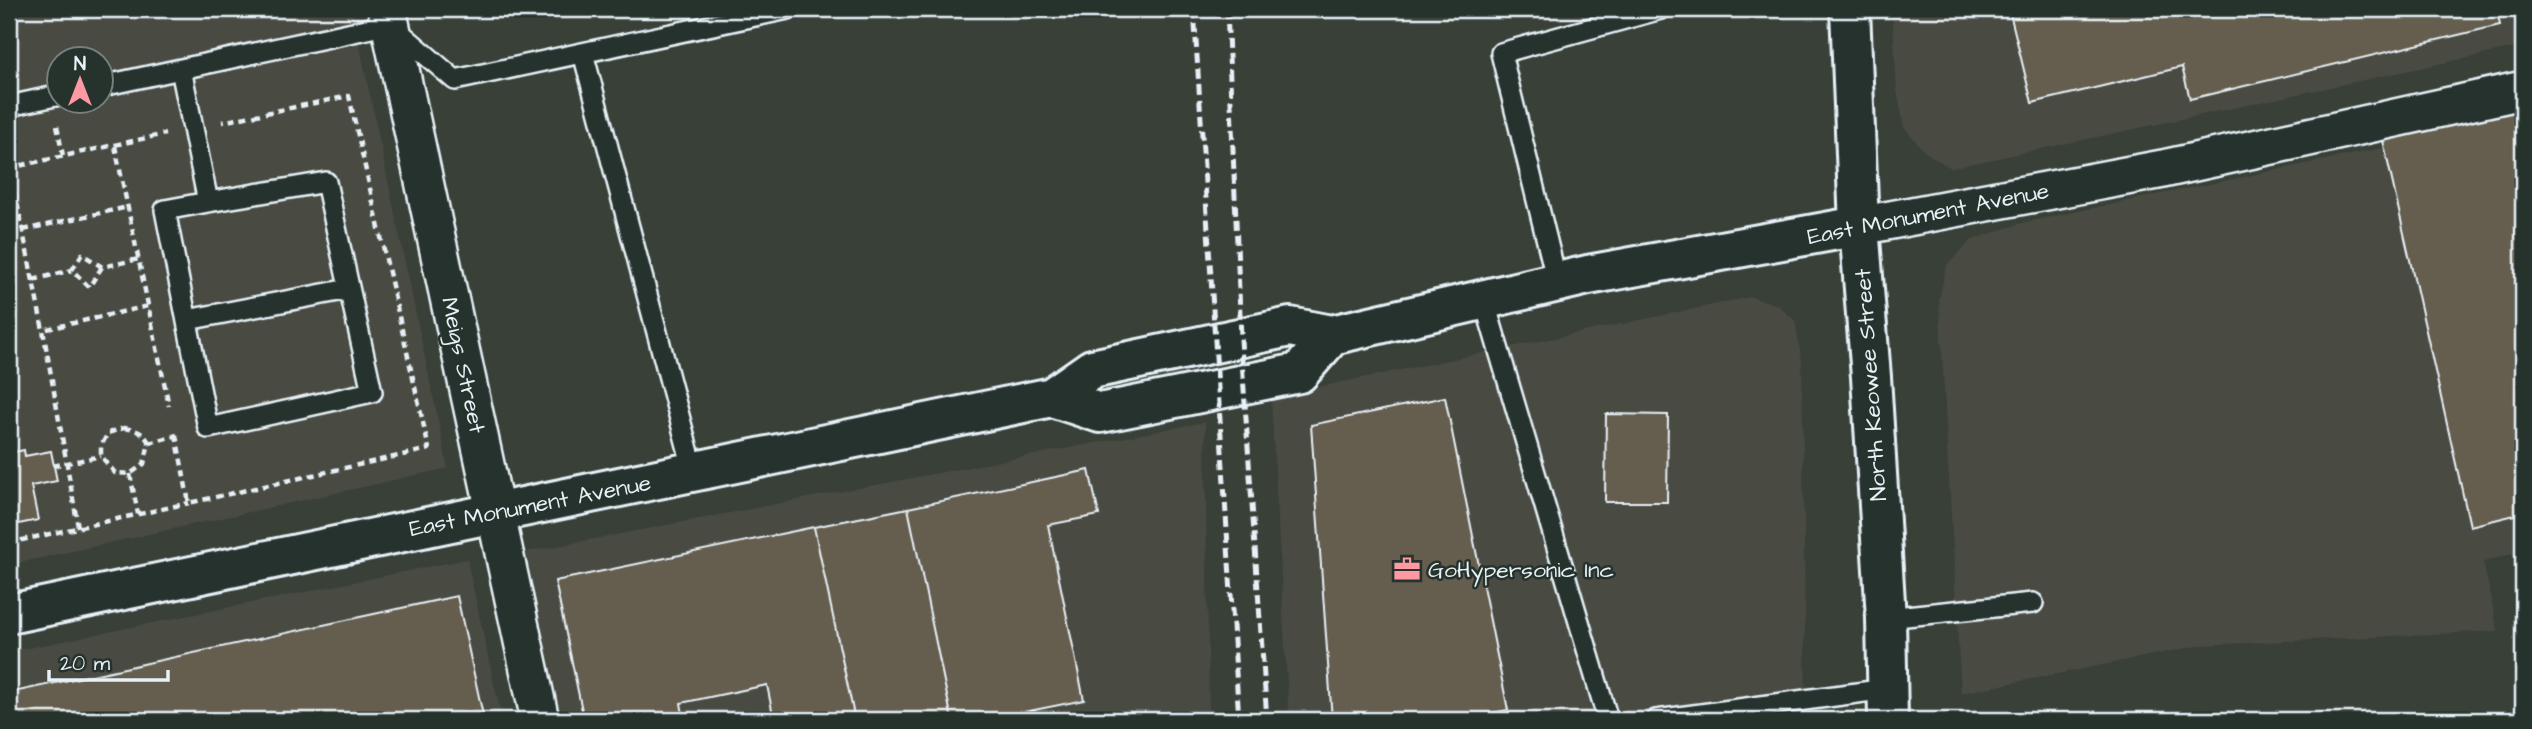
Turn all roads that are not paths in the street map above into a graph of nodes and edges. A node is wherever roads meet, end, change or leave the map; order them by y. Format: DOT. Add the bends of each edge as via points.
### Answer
graph roads {
  1 [pos="788,9"];
  2 [pos="1661,9"];
  3 [pos="1850,9"];
  4 [pos="389,16"];
  5 [pos="583,53"];
  6 [pos="181,69"];
  7 [pos="116,83"];
  8 [pos="2523,90"];
  9 [pos="46,98"];
  10 [pos="9,106"];
  11 [pos="208,202"];
  12 [pos="1859,226"];
  13 [pos="1557,282"];
  14 [pos="349,289"];
  15 [pos="1483,300"];
  16 [pos="187,320"];
  17 [pos="694,472"];
  18 [pos="497,514"];
  19 [pos="2033,603"];
  20 [pos="9,614"];
  21 [pos="1886,618"];
  22 [pos="1888,705"];
  23 [pos="540,720"];
  24 [pos="1608,720"];
  25 [pos="1656,720"];
  1 -- 5 [label="lane"];
  2 -- 13 [label="lane" via="1501,53"];
  3 -- 12 [label="main road, North Keowee Street"];
  4 -- 5 [label="lane" via="455,80"];
  4 -- 6 [label="lane"];
  4 -- 18 [label="street, Meigs Street"];
  5 -- 17 [label="lane"];
  6 -- 7 [label="lane"];
  6 -- 11 [label="lane"];
  8 -- 12 [label="street, East Monument Avenue" via="2163,169"];
  9 -- 10 [label="lane"];
  11 -- 14 [label="lane" via="326,182"];
  11 -- 16 [label="lane" via="165,210"];
  12 -- 13 [label="main road, East Monument Avenue"];
  12 -- 21 [label="main road, North Keowee Street"];
  13 -- 15 [label="main road, East Monument Avenue"];
  14 -- 16 [label="lane"];
  14 -- 16 [label="lane" via="372,392 208,428"];
  15 -- 17 [label="main road, East Monument Avenue" via="1332,335 1290,327 1092,369 1052,397"];
  15 -- 24 [label="lane"];
  17 -- 18 [label="main road, East Monument Avenue"];
  18 -- 20 [label="main road, East Monument Avenue"];
  18 -- 23 [label="street, Meigs Street"];
  19 -- 21 [label="lane"];
  21 -- 22 [label="main road, North Keowee Street"];
  22 -- 25 [label="lane"];
}
